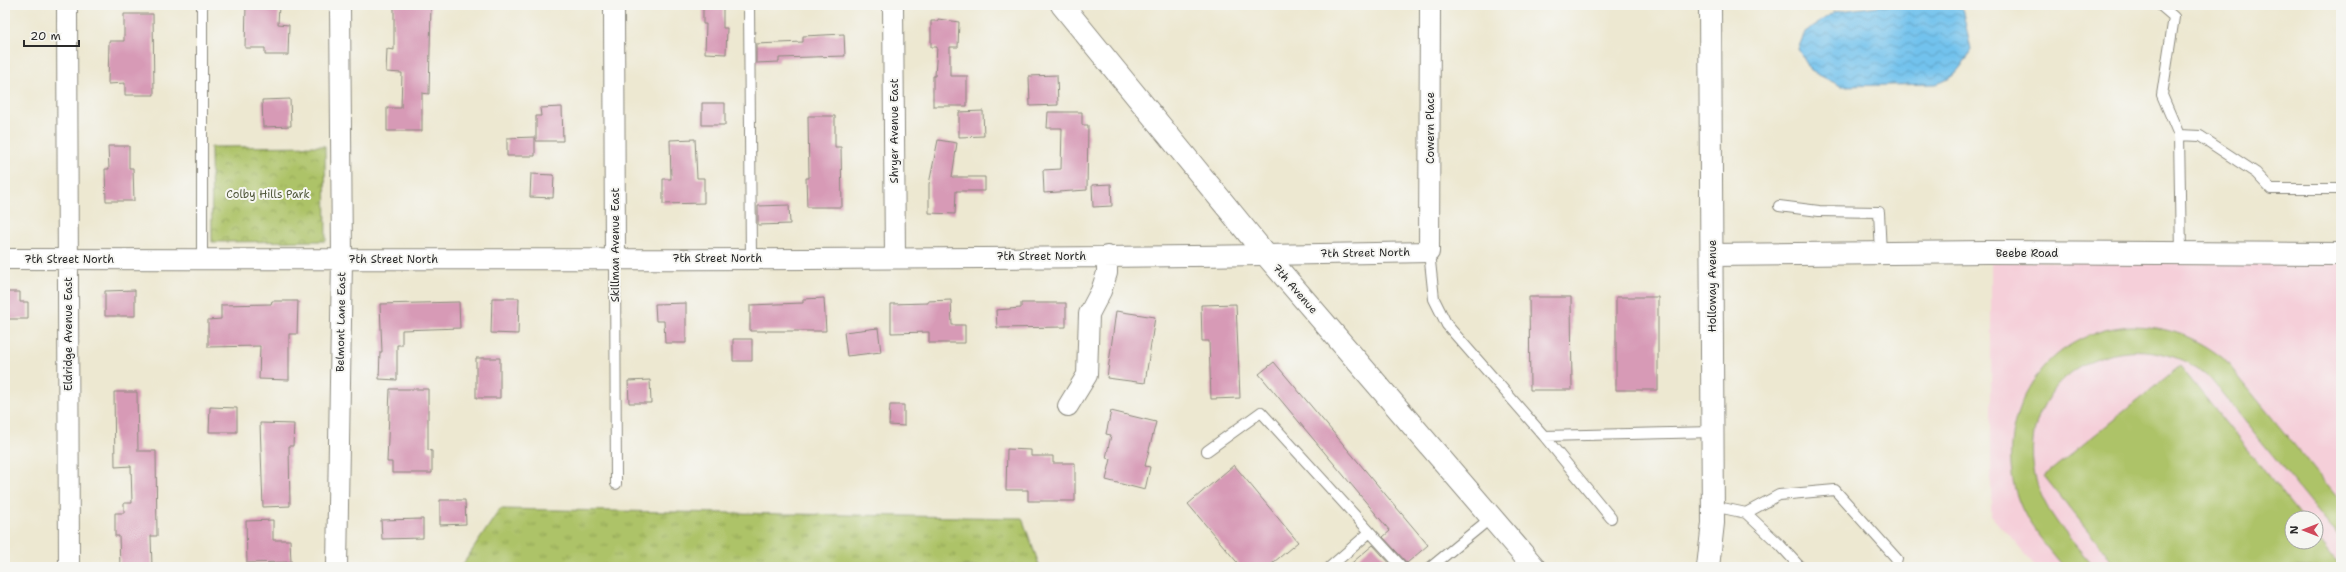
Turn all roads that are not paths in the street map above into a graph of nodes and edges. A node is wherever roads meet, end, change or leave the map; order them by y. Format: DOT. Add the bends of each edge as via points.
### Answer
graph roads {
  1 [pos="67,5"];
  2 [pos="202,5"];
  3 [pos="340,5"];
  4 [pos="614,5"];
  5 [pos="748,5"];
  6 [pos="893,5"];
  7 [pos="1062,5"];
  8 [pos="1430,5"];
  9 [pos="1710,5"];
  10 [pos="2160,5"];
  11 [pos="2179,135"];
  12 [pos="2341,190"];
  13 [pos="1779,206"];
  14 [pos="1429,252"];
  15 [pos="1881,253"];
  16 [pos="2181,254"];
  17 [pos="2341,254"];
  18 [pos="1266,255"];
  19 [pos="1712,255"];
  20 [pos="1107,256"];
  21 [pos="895,257"];
  22 [pos="342,258"];
  23 [pos="751,258"];
  24 [pos="5,259"];
  25 [pos="68,259"];
  26 [pos="202,259"];
  27 [pos="615,259"];
  28 [pos="1068,406"];
  29 [pos="1713,432"];
  30 [pos="1544,436"];
  31 [pos="1207,451"];
  32 [pos="616,484"];
  33 [pos="1713,506"];
  34 [pos="1746,513"];
  35 [pos="1492,518"];
  36 [pos="1611,518"];
  37 [pos="1370,532"];
  38 [pos="69,567"];
  39 [pos="337,567"];
  40 [pos="1330,567"];
  41 [pos="1402,567"];
  42 [pos="1431,567"];
  43 [pos="1534,567"];
  44 [pos="1708,567"];
  45 [pos="1800,567"];
  46 [pos="1895,567"];
  1 -- 25 [label="street, Eldridge Avenue East"];
  2 -- 26 [label="lane"];
  3 -- 22 [label="street, Belmont Lane East"];
  4 -- 27 [label="street, Skillman Avenue East"];
  5 -- 23 [label="lane"];
  6 -- 21 [label="street, Shryer Avenue East"];
  7 -- 18 [label="street, 7th Avenue"];
  8 -- 14 [label="street, Cowern Place"];
  9 -- 19 [label="street, Holloway Avenue"];
  10 -- 11 [label="lane" via="2174,17 2162,95"];
  11 -- 12 [label="lane" via="2200,136 2256,173 2271,189"];
  11 -- 16 [label="lane"];
  13 -- 15 [label="lane" via="1819,211 1879,212"];
  14 -- 18 [label="street, 7th Street North"];
  14 -- 30 [label="lane" via="1434,299 1447,325"];
  15 -- 16 [label="street, Beebe Road"];
  15 -- 19 [label="street, Beebe Road"];
  16 -- 17 [label="street, Beebe Road"];
  18 -- 20 [label="street, 7th Street North"];
  18 -- 35 [label="street, 7th Avenue"];
  19 -- 29 [label="street, Holloway Avenue"];
  20 -- 21 [label="street, 7th Street North"];
  20 -- 28 [label="street" via="1101,291 1090,314 1087,375"];
  21 -- 23 [label="street, 7th Street North"];
  22 -- 26 [label="street, 7th Street North"];
  22 -- 27 [label="street, 7th Street North"];
  22 -- 39 [label="street, Belmont Lane East"];
  23 -- 27 [label="street, 7th Street North"];
  24 -- 25 [label="street, 7th Street North"];
  25 -- 26 [label="street, 7th Street North"];
  25 -- 38 [label="street, Eldridge Avenue East"];
  27 -- 32 [label="lane, Skillman Avenue East"];
  29 -- 30 [label="lane"];
  29 -- 33 [label="street, Holloway Avenue"];
  30 -- 36 [label="lane"];
  31 -- 37 [label="lane" via="1262,412"];
  33 -- 34 [label="lane"];
  33 -- 44 [label="street, Holloway Avenue"];
  34 -- 45 [label="lane"];
  34 -- 46 [label="lane" via="1779,495 1835,490 1897,559"];
  35 -- 42 [label="lane"];
  35 -- 43 [label="street, 7th Avenue"];
  37 -- 40 [label="lane"];
  37 -- 41 [label="lane"];
}
